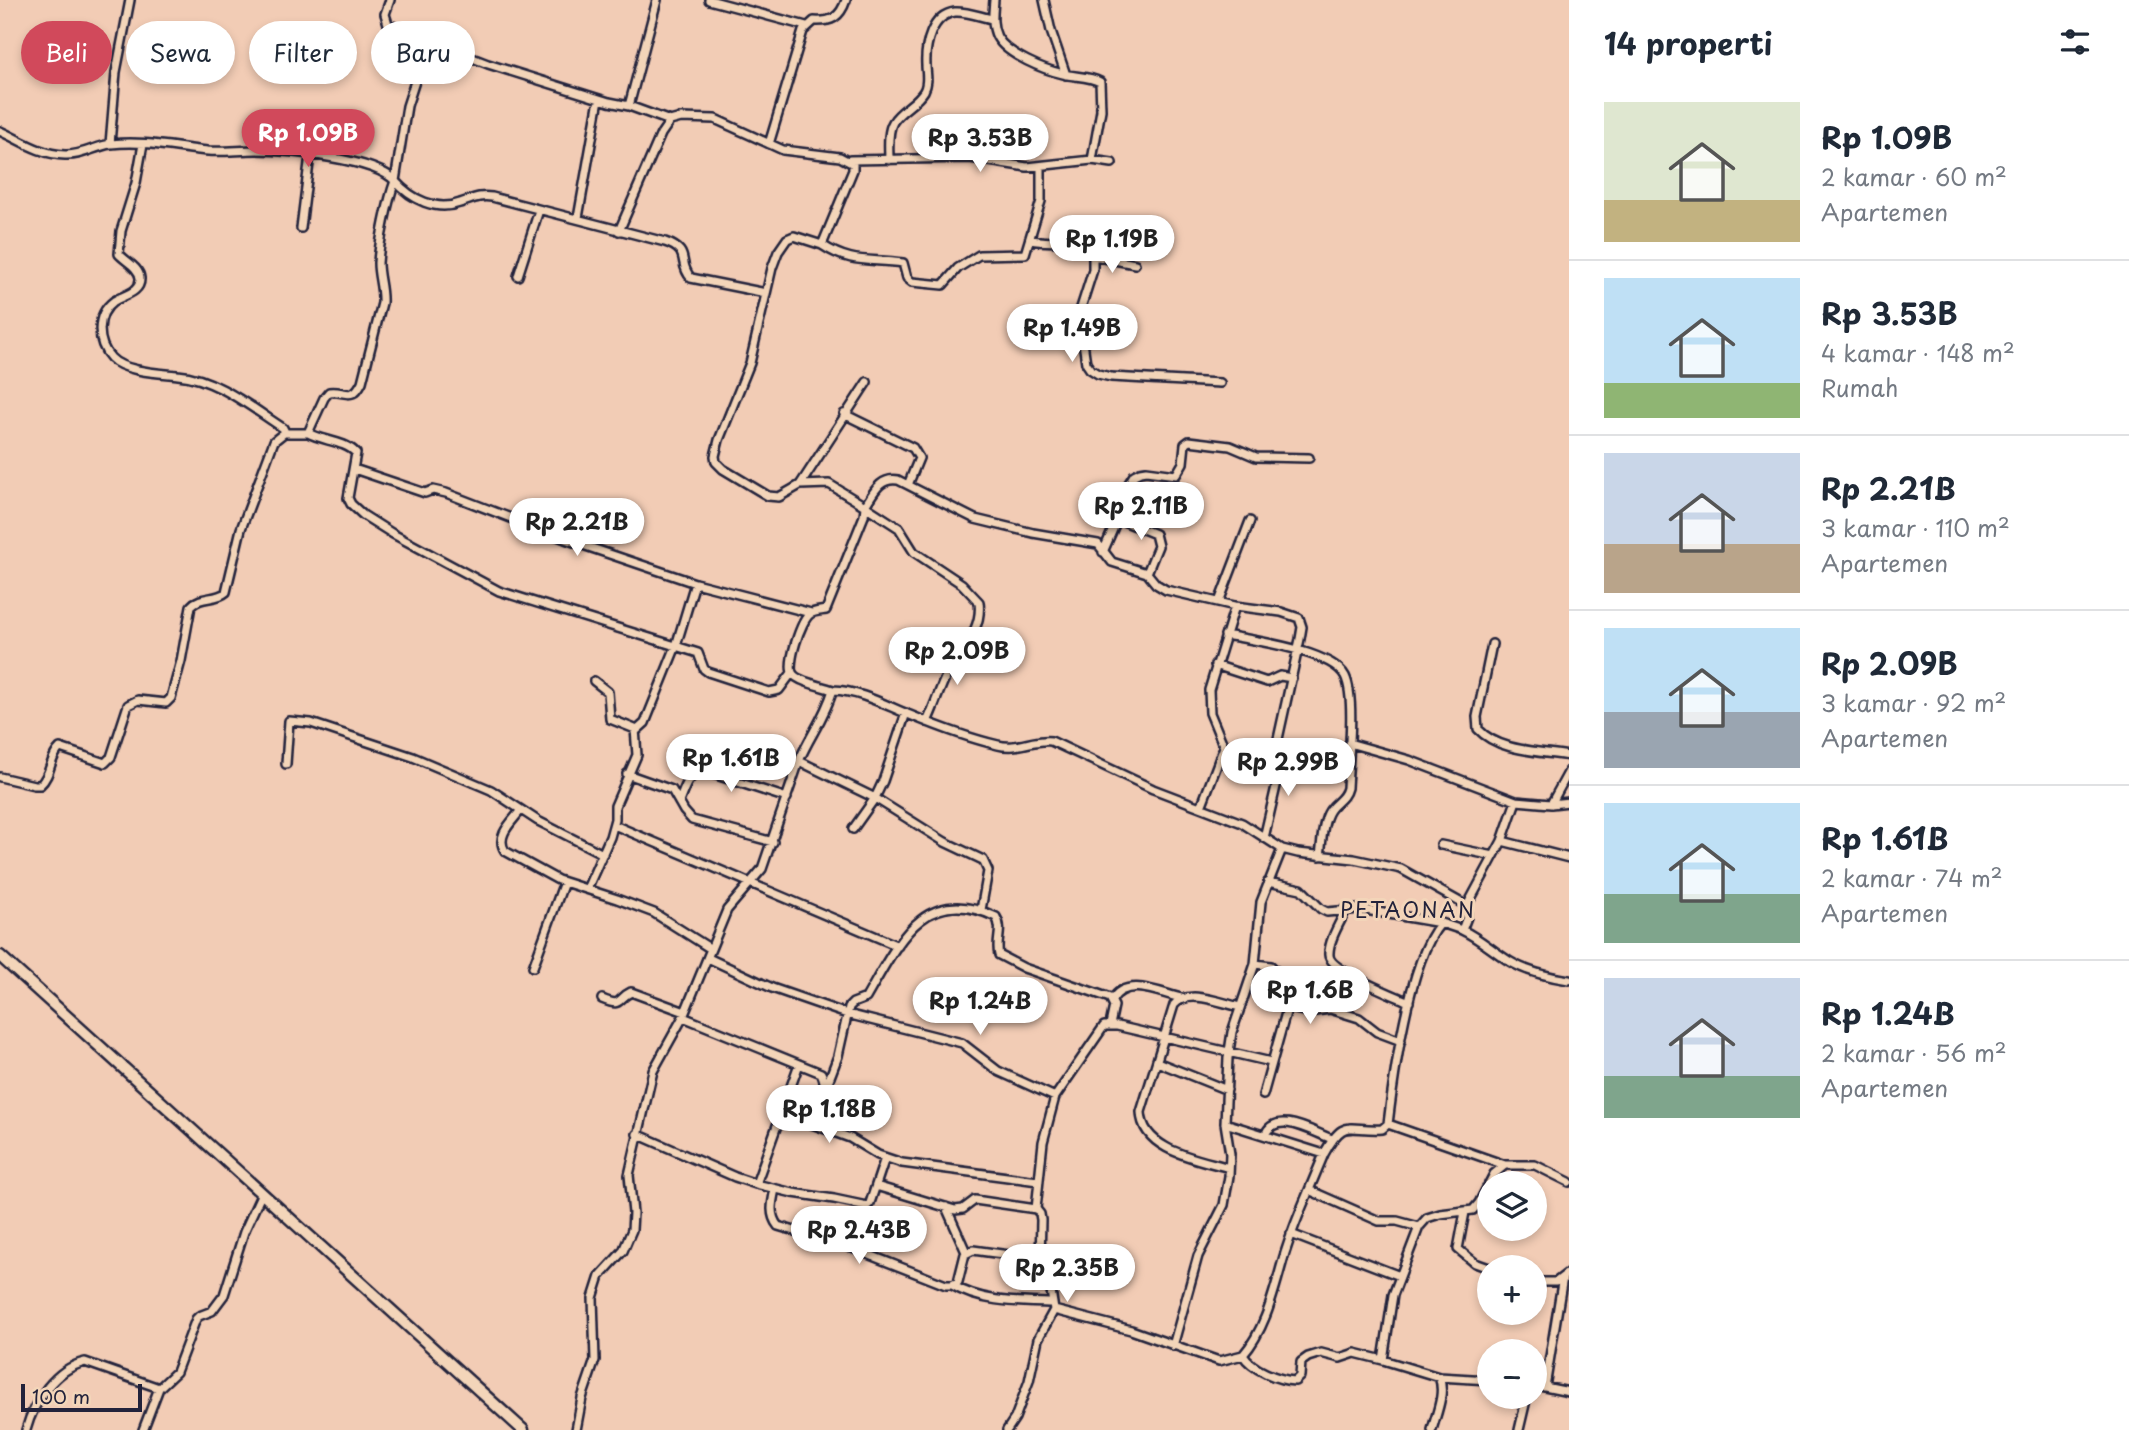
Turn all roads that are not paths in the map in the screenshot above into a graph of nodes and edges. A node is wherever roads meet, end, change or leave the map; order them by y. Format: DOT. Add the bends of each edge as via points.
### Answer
graph roads {
  1 [pos="130,0"];
  2 [pos="390,0"];
  3 [pos="657,0"];
  4 [pos="709,0"];
  5 [pos="846,0"];
  6 [pos="994,0"];
  7 [pos="1044,0"];
  8 [pos="992,19"];
  9 [pos="387,21"];
  10 [pos="806,26"];
  11 [pos="475,59"];
  12 [pos="1066,75"];
  13 [pos="414,84"];
  14 [pos="599,99"];
  15 [pos="629,106"];
  16 [pos="670,121"];
  17 [pos="0,131"];
  18 [pos="110,144"];
  19 [pos="143,144"];
  20 [pos="769,144"];
  21 [pos="310,155"];
  22 [pos="850,160"];
  23 [pos="889,160"];
  24 [pos="1092,160"];
  25 [pos="1112,163"];
  26 [pos="1041,166"];
  27 [pos="396,180"];
  28 [pos="539,209"];
  29 [pos="578,218"];
  30 [pos="301,228"];
  31 [pos="618,231"];
  32 [pos="1031,240"];
  33 [pos="822,245"];
  34 [pos="1094,256"];
  35 [pos="1135,264"];
  36 [pos="518,275"];
  37 [pos="766,293"];
  38 [pos="867,382"];
  39 [pos="1220,383"];
  40 [pos="844,414"];
  41 [pos="285,432"];
  42 [pos="308,433"];
  43 [pos="1309,458"];
  44 [pos="354,468"];
  45 [pos="800,485"];
  46 [pos="908,485"];
  47 [pos="865,506"];
  48 [pos="1118,519"];
  49 [pos="1250,521"];
  50 [pos="1103,552"];
  51 [pos="1147,573"];
  52 [pos="695,583"];
  53 [pos="1219,602"];
  54 [pos="1234,606"];
  55 [pos="811,613"];
  56 [pos="1225,635"];
  57 [pos="1492,644"];
  58 [pos="676,646"];
  59 [pos="1298,650"];
  60 [pos="1215,665"];
  61 [pos="791,674"];
  62 [pos="1292,678"];
  63 [pos="594,681"];
  64 [pos="833,690"];
  65 [pos="906,713"];
  66 [pos="927,722"];
  67 [pos="635,732"];
  68 [pos="1349,743"];
  69 [pos="1284,752"];
  70 [pos="1569,756"];
  71 [pos="799,761"];
  72 [pos="286,764"];
  73 [pos="1348,768"];
  74 [pos="1569,771"];
  75 [pos="627,774"];
  76 [pos="0,777"];
  77 [pos="787,797"];
  78 [pos="875,797"];
  79 [pos="1516,801"];
  80 [pos="679,802"];
  81 [pos="1569,802"];
  82 [pos="1551,804"];
  83 [pos="1201,807"];
  84 [pos="521,810"];
  85 [pos="614,825"];
  86 [pos="853,829"];
  87 [pos="1264,838"];
  88 [pos="1502,841"];
  89 [pos="773,842"];
  90 [pos="1441,845"];
  91 [pos="1282,849"];
  92 [pos="603,854"];
  93 [pos="1320,856"];
  94 [pos="1494,856"];
  95 [pos="1569,858"];
  96 [pos="564,882"];
  97 [pos="1268,882"];
  98 [pos="750,883"];
  99 [pos="587,890"];
  100 [pos="1467,906"];
  101 [pos="1347,908"];
  102 [pos="981,910"];
  103 [pos="1441,923"];
  104 [pos="1462,930"];
  105 [pos="898,946"];
  106 [pos="711,949"];
  107 [pos="0,956"];
  108 [pos="708,958"];
  109 [pos="1255,964"];
  110 [pos="533,967"];
  111 [pos="1569,980"];
  112 [pos="1181,998"];
  113 [pos="602,999"];
  114 [pos="1112,1000"];
  115 [pos="1409,1002"];
  116 [pos="1240,1007"];
  117 [pos="1287,1009"];
  118 [pos="848,1014"];
  119 [pos="684,1015"];
  120 [pos="1110,1025"];
  121 [pos="1164,1038"];
  122 [pos="1401,1041"];
  123 [pos="1229,1054"];
  124 [pos="1157,1062"];
  125 [pos="1271,1062"];
  126 [pos="799,1064"];
  127 [pos="825,1090"];
  128 [pos="1227,1090"];
  129 [pos="1263,1095"];
  130 [pos="1055,1097"];
  131 [pos="782,1113"];
  132 [pos="1225,1123"];
  133 [pos="1388,1124"];
  134 [pos="823,1128"];
  135 [pos="637,1134"];
  136 [pos="1265,1135"];
  137 [pos="1332,1139"];
  138 [pos="1324,1154"];
  139 [pos="885,1158"];
  140 [pos="1505,1165"];
  141 [pos="1229,1168"];
  142 [pos="1038,1181"];
  143 [pos="1569,1182"];
  144 [pos="755,1184"];
  145 [pos="876,1186"];
  146 [pos="775,1189"];
  147 [pos="1309,1190"];
  148 [pos="261,1195"];
  149 [pos="945,1206"];
  150 [pos="1036,1209"];
  151 [pos="1465,1212"];
  152 [pos="1419,1227"];
  153 [pos="1291,1234"];
  154 [pos="966,1252"];
  155 [pos="1040,1261"];
  156 [pos="1477,1264"];
  157 [pos="1566,1274"];
  158 [pos="1400,1276"];
  159 [pos="1547,1282"];
  160 [pos="952,1285"];
  161 [pos="1053,1307"];
  162 [pos="1173,1346"];
  163 [pos="1243,1355"];
  164 [pos="1383,1360"];
  165 [pos="1547,1376"];
  166 [pos="1439,1377"];
  167 [pos="1477,1379"];
  168 [pos="1547,1387"];
  169 [pos="159,1388"];
  170 [pos="1569,1392"];
  171 [pos="1524,1409"];
  172 [pos="26,1430"];
  173 [pos="144,1430"];
  174 [pos="523,1430"];
  175 [pos="576,1430"];
  176 [pos="1007,1430"];
  177 [pos="1432,1430"];
  178 [pos="1519,1430"];
  1 -- 18 [label="street" via="118,57"];
  2 -- 9 [label="street"];
  3 -- 15 [label="street"];
  4 -- 10 [label="street"];
  5 -- 10 [label="street" via="831,21"];
  6 -- 8 [label="street"];
  7 -- 12 [label="street"];
  8 -- 12 [label="street" via="998,38 1009,48 1032,64"];
  8 -- 23 [label="street" via="951,13 934,27 926,50 924,91 893,122"];
  10 -- 20 [label="street"];
  11 -- 14 [label="street"];
  12 -- 24 [label="street" via="1100,82 1101,110"];
  13 -- 27 [label="street"];
  14 -- 15 [label="street"];
  14 -- 29 [label="street"];
  15 -- 16 [label="street"];
  16 -- 20 [label="street" via="715,119"];
  16 -- 31 [label="street"];
  17 -- 18 [label="street" via="37,151 64,155"];
  18 -- 19 [label="street"];
  19 -- 21 [label="street"];
  19 -- 41 [label="street" via="119,242 119,254 140,279 136,289 106,310 99,334 104,349 122,365 208,383"];
  20 -- 22 [label="street"];
  21 -- 27 [label="street" via="376,168"];
  21 -- 30 [label="street"];
  22 -- 23 [label="street"];
  22 -- 33 [label="street" via="853,170"];
  23 -- 26 [label="street" via="970,158"];
  24 -- 25 [label="street"];
  24 -- 26 [label="street"];
  26 -- 32 [label="street" via="1041,201"];
  27 -- 28 [label="street" via="413,198 440,206 484,196"];
  27 -- 42 [label="street" via="378,259 382,303 362,382 352,394 329,392"];
  28 -- 29 [label="street"];
  28 -- 36 [label="street"];
  29 -- 31 [label="street"];
  31 -- 37 [label="street" via="676,246 691,278"];
  32 -- 33 [label="street" via="1020,255 979,255 940,286 912,282 903,263 847,257"];
  32 -- 34 [label="street" via="1084,245"];
  33 -- 37 [label="street" via="794,236 787,239 778,252"];
  34 -- 35 [label="street"];
  34 -- 39 [label="street" via="1079,314 1090,369 1111,377"];
  37 -- 45 [label="street" via="750,363 719,440 716,462 768,496 779,497"];
  38 -- 40 [label="street"];
  40 -- 45 [label="street"];
  40 -- 46 [label="street" via="913,448 919,458"];
  41 -- 42 [label="street"];
  41 -- 76 [label="street" via="274,441 241,529 226,592 191,606 171,698 166,703 138,700 128,705 106,762 60,748 40,785"];
  42 -- 44 [label="street" via="351,447 356,453"];
  43 -- 48 [label="street" via="1256,457 1230,446 1189,441 1176,475 1146,471 1134,475"];
  44 -- 52 [label="street" via="425,493 446,493"];
  44 -- 58 [label="street" via="351,504 393,534 499,591"];
  45 -- 47 [label="street" via="830,484"];
  46 -- 47 [label="street" via="898,480 881,482"];
  46 -- 50 [label="street" via="975,519 1098,544"];
  47 -- 55 [label="street" via="826,610"];
  47 -- 66 [label="street" via="891,521 914,552 978,600 974,633 947,674"];
  48 -- 50 [label="street"];
  48 -- 51 [label="street" via="1156,534 1158,546"];
  49 -- 53 [label="street"];
  50 -- 51 [label="street" via="1112,562"];
  51 -- 53 [label="street" via="1166,590"];
  52 -- 55 [label="street"];
  52 -- 58 [label="street"];
  53 -- 54 [label="street"];
  54 -- 56 [label="street"];
  54 -- 59 [label="street" via="1299,618"];
  55 -- 61 [label="street" via="797,639"];
  56 -- 59 [label="street"];
  56 -- 60 [label="street"];
  57 -- 70 [label="street" via="1476,717 1478,729 1506,746"];
  58 -- 61 [label="street" via="698,653 708,672 769,692 779,690"];
  58 -- 67 [label="street" via="645,723"];
  59 -- 62 [label="street"];
  59 -- 68 [label="street" via="1336,666 1345,676 1350,694"];
  60 -- 62 [label="street" via="1267,682 1280,676"];
  60 -- 83 [label="street" via="1210,713 1224,747"];
  61 -- 64 [label="street"];
  62 -- 69 [label="street" via="1278,739 1278,748"];
  63 -- 67 [label="street" via="608,692 610,719 633,727"];
  64 -- 65 [label="street" via="857,693"];
  64 -- 71 [label="street"];
  65 -- 66 [label="street"];
  65 -- 78 [label="street"];
  66 -- 83 [label="street" via="1001,746 1051,741"];
  67 -- 75 [label="street" via="637,755"];
  68 -- 73 [label="street"];
  68 -- 79 [label="street" via="1409,760"];
  69 -- 73 [label="street"];
  69 -- 87 [label="street"];
  71 -- 77 [label="street"];
  71 -- 78 [label="street"];
  72 -- 84 [label="street" via="289,721 311,723 413,757 491,790"];
  73 -- 93 [label="street" via="1345,797 1328,815"];
  74 -- 82 [label="street"];
  75 -- 80 [label="street" via="672,790"];
  75 -- 85 [label="street" via="615,806"];
  77 -- 80 [label="street" via="704,771 690,777"];
  77 -- 89 [label="street"];
  78 -- 86 [label="street"];
  78 -- 102 [label="street" via="945,842 983,860 988,871"];
  79 -- 82 [label="street"];
  79 -- 88 [label="street"];
  80 -- 89 [label="street" via="692,820"];
  81 -- 82 [label="street"];
  83 -- 87 [label="street" via="1242,823"];
  84 -- 92 [label="street"];
  84 -- 96 [label="street" via="501,837 501,847"];
  85 -- 92 [label="street"];
  85 -- 98 [label="street"];
  87 -- 91 [label="street"];
  88 -- 94 [label="street"];
  88 -- 95 [label="street"];
  89 -- 98 [label="street" via="762,869"];
  90 -- 94 [label="street"];
  91 -- 93 [label="street"];
  91 -- 97 [label="street"];
  92 -- 99 [label="street"];
  93 -- 100 [label="street" via="1401,869"];
  94 -- 100 [label="street"];
  96 -- 99 [label="street"];
  96 -- 110 [label="street"];
  97 -- 101 [label="street" via="1301,889 1323,911"];
  97 -- 109 [label="street" via="1261,902"];
  98 -- 105 [label="street"];
  98 -- 106 [label="street" via="727,910"];
  99 -- 106 [label="street" via="654,913"];
  100 -- 104 [label="street"];
  101 -- 103 [label="street"];
  101 -- 115 [label="street" via="1331,945 1331,962"];
  102 -- 105 [label="street" via="960,906 930,912"];
  102 -- 114 [label="street" via="1000,922 997,950 1001,957"];
  103 -- 104 [label="street"];
  103 -- 115 [label="street" via="1428,939"];
  104 -- 111 [label="street" via="1513,963"];
  105 -- 118 [label="street" via="866,998 853,1003"];
  106 -- 108 [label="street"];
  107 -- 148 [label="main road"];
  108 -- 118 [label="street" via="772,988"];
  108 -- 119 [label="street"];
  109 -- 116 [label="street"];
  109 -- 117 [label="street" via="1276,969 1271,999"];
  112 -- 114 [label="street" via="1129,987"];
  112 -- 116 [label="street"];
  112 -- 121 [label="street"];
  113 -- 119 [label="street" via="620,1003 631,992"];
  114 -- 120 [label="street"];
  115 -- 122 [label="street"];
  116 -- 123 [label="street"];
  117 -- 122 [label="street" via="1330,1009 1359,1018 1377,1032"];
  117 -- 125 [label="street"];
  118 -- 127 [label="street"];
  118 -- 130 [label="street" via="962,1043 998,1071"];
  119 -- 126 [label="street"];
  119 -- 135 [label="street" via="656,1062"];
  120 -- 121 [label="street"];
  120 -- 130 [label="street" via="1100,1029"];
  121 -- 123 [label="street"];
  121 -- 124 [label="street"];
  122 -- 133 [label="street"];
  123 -- 125 [label="street"];
  123 -- 128 [label="street"];
  124 -- 128 [label="street"];
  124 -- 141 [label="street" via="1141,1112 1146,1133 1179,1153"];
  125 -- 129 [label="street"];
  126 -- 127 [label="street" via="821,1073"];
  126 -- 131 [label="street"];
  127 -- 134 [label="street"];
  128 -- 132 [label="street"];
  130 -- 142 [label="street"];
  131 -- 134 [label="street"];
  131 -- 144 [label="street"];
  132 -- 136 [label="street"];
  132 -- 141 [label="street"];
  133 -- 137 [label="street" via="1382,1129 1354,1126"];
  133 -- 140 [label="street"];
  134 -- 139 [label="street"];
  135 -- 144 [label="street"];
  135 -- 175 [label="street" via="629,1175 632,1230 623,1251 600,1276 593,1298 595,1360"];
  136 -- 137 [label="street" via="1268,1127 1278,1122"];
  136 -- 138 [label="street"];
  137 -- 138 [label="street"];
  138 -- 147 [label="street"];
  139 -- 142 [label="street"];
  139 -- 145 [label="street"];
  140 -- 143 [label="street" via="1535,1165"];
  140 -- 151 [label="street" via="1487,1184 1479,1203"];
  141 -- 162 [label="street" via="1224,1205 1198,1256"];
  142 -- 150 [label="street"];
  144 -- 146 [label="street"];
  145 -- 146 [label="street" via="864,1207"];
  145 -- 149 [label="street"];
  146 -- 160 [label="street" via="772,1213 778,1226"];
  147 -- 152 [label="street" via="1379,1221"];
  147 -- 153 [label="street"];
  148 -- 169 [label="street" via="224,1295 212,1311 196,1319 173,1376"];
  148 -- 174 [label="main road"];
  149 -- 150 [label="street" via="959,1210 975,1200"];
  149 -- 154 [label="street"];
  150 -- 155 [label="street" via="1041,1220"];
  151 -- 152 [label="street" via="1440,1214"];
  151 -- 156 [label="street" via="1458,1249"];
  152 -- 158 [label="street"];
  153 -- 158 [label="street"];
  153 -- 163 [label="street" via="1266,1314"];
  154 -- 155 [label="street"];
  154 -- 160 [label="street" via="958,1282"];
  155 -- 161 [label="street" via="1048,1271"];
  157 -- 159 [label="street"];
  157 -- 165 [label="street"];
  158 -- 164 [label="street"];
  160 -- 161 [label="street" via="998,1300"];
  161 -- 162 [label="street"];
  161 -- 176 [label="street" via="1038,1339 1030,1381"];
  162 -- 163 [label="street" via="1219,1361"];
  163 -- 164 [label="street" via="1250,1364 1295,1381 1301,1362 1318,1354 1340,1358 1356,1353"];
  164 -- 166 [label="street"];
  166 -- 167 [label="street"];
  166 -- 177 [label="street" via="1441,1396"];
  168 -- 170 [label="street"];
  169 -- 172 [label="street" via="85,1362 75,1364 52,1382 37,1402"];
  169 -- 173 [label="street"];
  171 -- 178 [label="street"];
}
